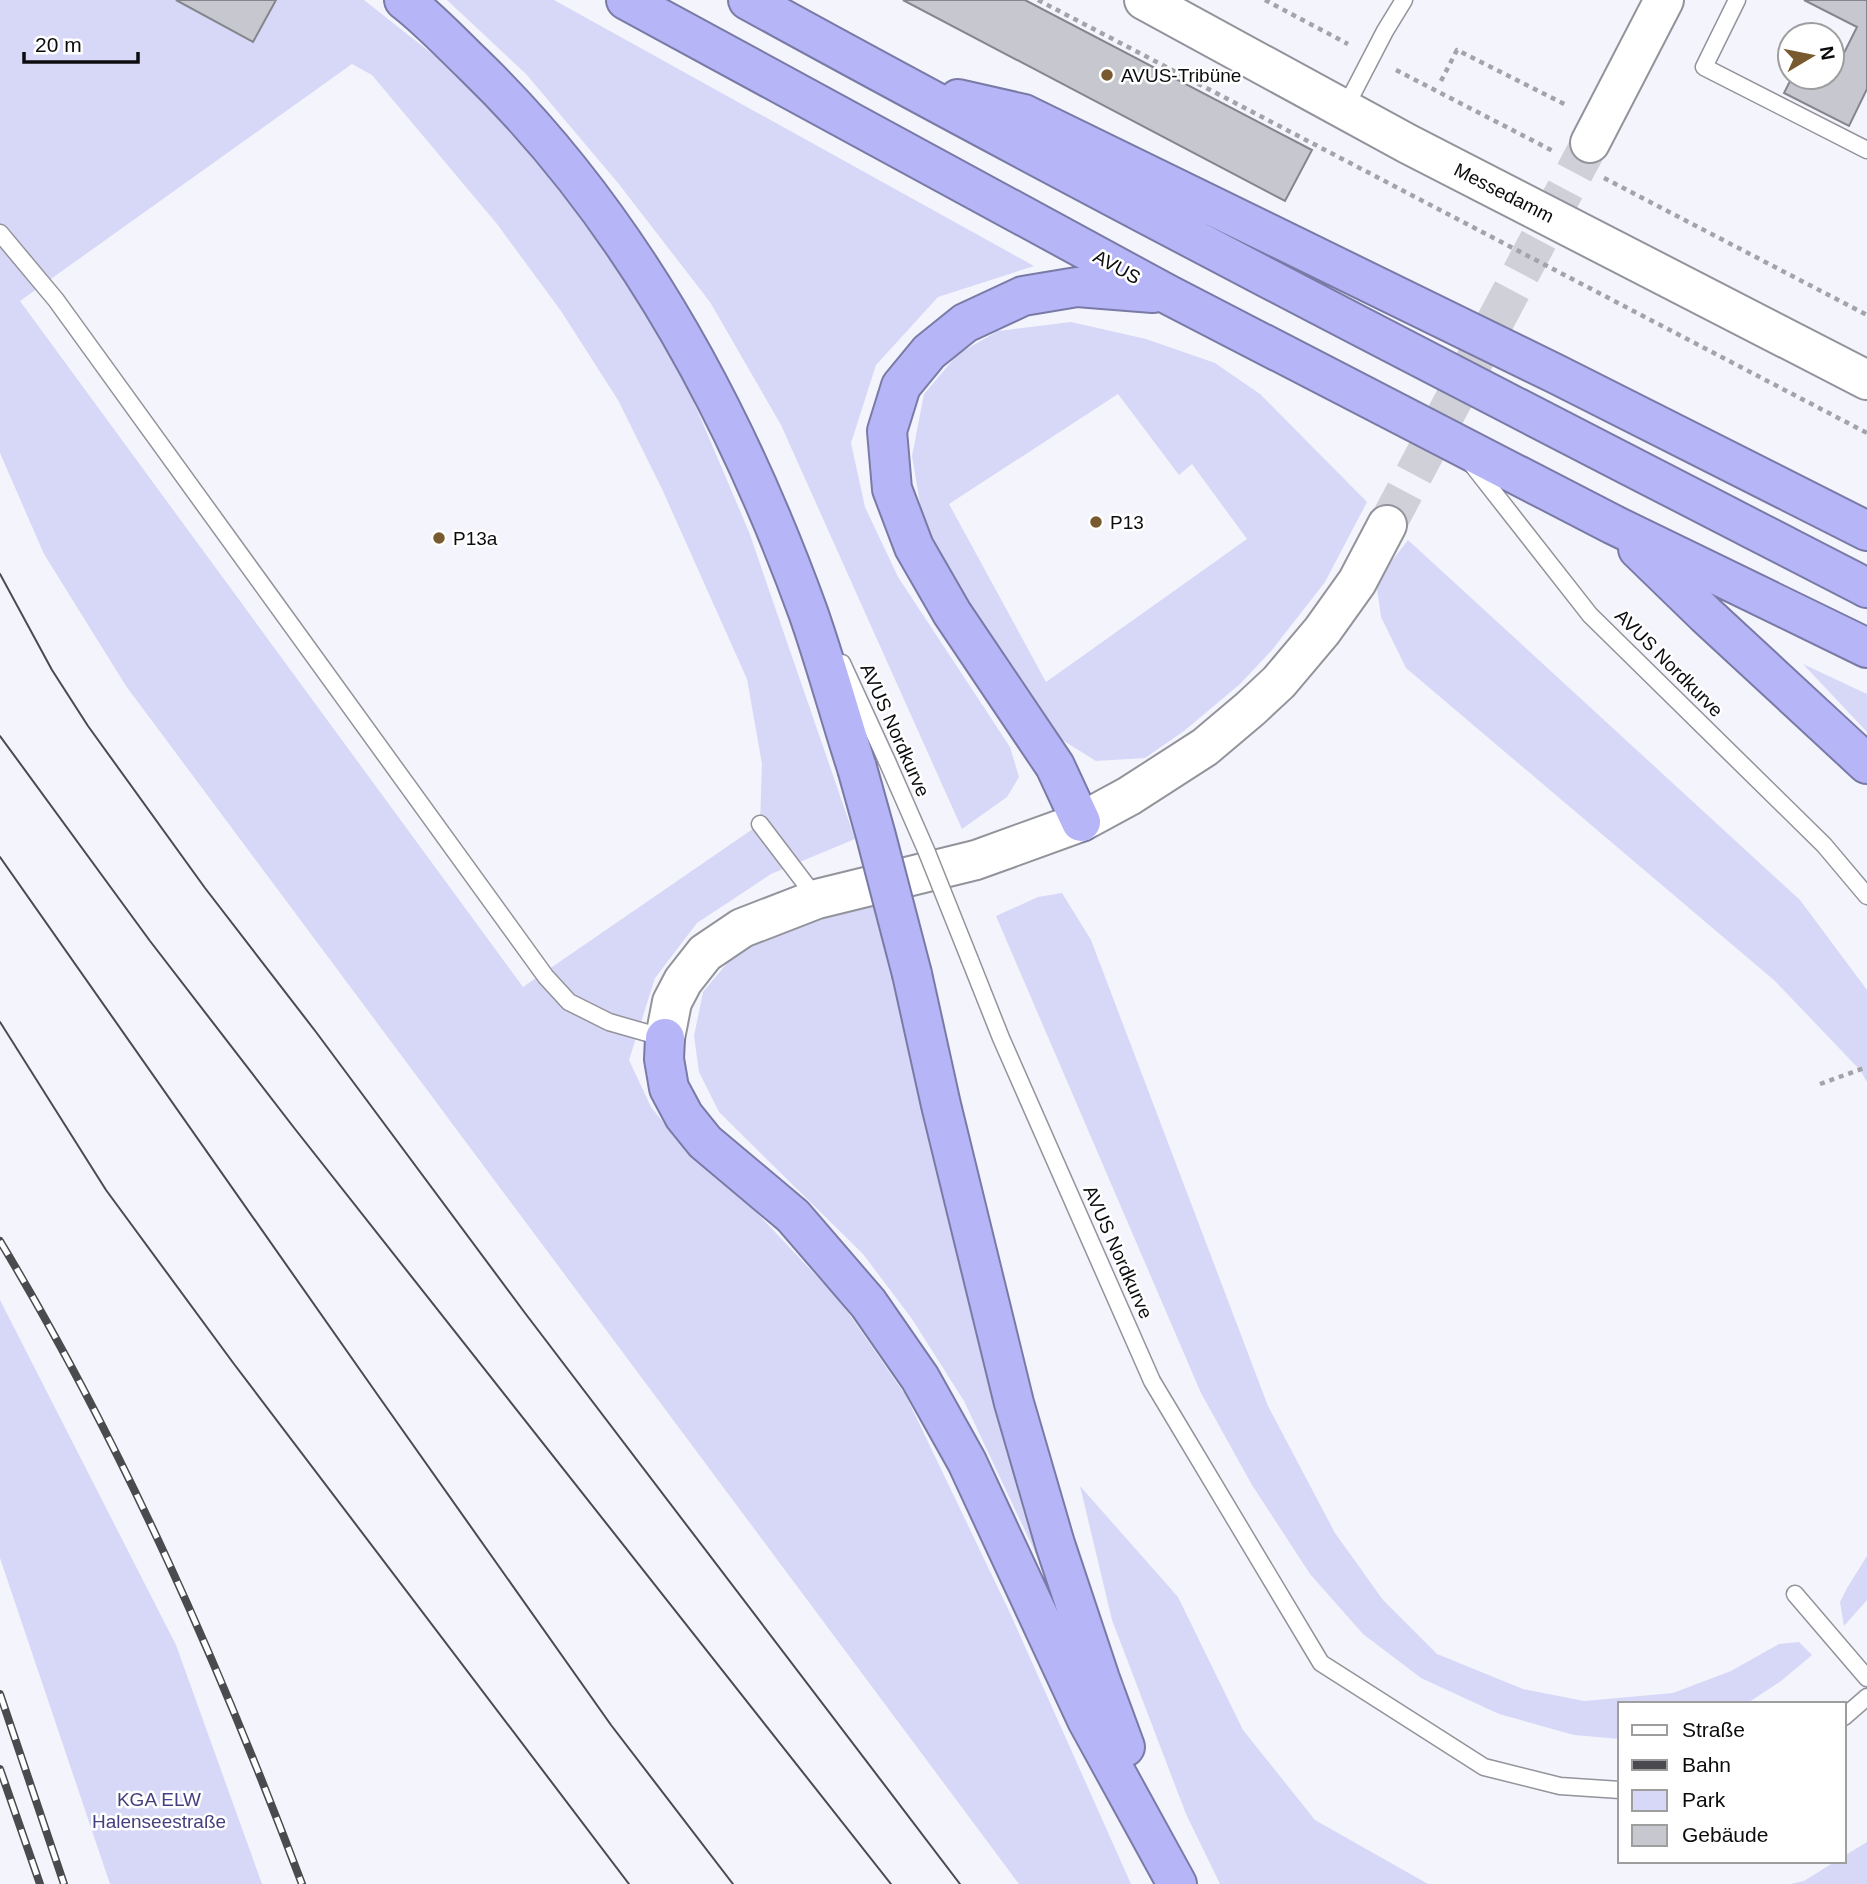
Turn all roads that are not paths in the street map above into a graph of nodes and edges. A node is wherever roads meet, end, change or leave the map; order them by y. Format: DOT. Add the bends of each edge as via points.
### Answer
graph roads {
  1 [pos="404,0"];
  2 [pos="626,0"];
  3 [pos="748,0"];
  4 [pos="1144,0"];
  5 [pos="1404,0"];
  6 [pos="1664,0"];
  7 [pos="1737,0"];
  8 [pos="908,88"];
  9 [pos="1344,110"];
  10 [pos="1590,143"];
  11 [pos="1867,150"];
  12 [pos="0,233"];
  13 [pos="1167,294"];
  14 [pos="1867,380"];
  15 [pos="1457,445"];
  16 [pos="1387,525"];
  17 [pos="1614,525"];
  18 [pos="1867,531"];
  19 [pos="1867,588"];
  20 [pos="1867,648"];
  21 [pos="1867,764"];
  22 [pos="872,765"];
  23 [pos="1081,822"];
  24 [pos="760,824"];
  25 [pos="834,895"];
  26 [pos="1867,897"];
  27 [pos="665,1038"];
  28 [pos="1795,1594"];
  29 [pos="1867,1678"];
  30 [pos="1867,1698"];
  31 [pos="1846,1715"];
  32 [pos="1618,1790"];
  33 [pos="1175,1879"];
  1 -- 22 [label="highway" via="506,96 552,148 636,264 711,389 778,536"];
  2 -- 13 [label="highway, AVUS"];
  3 -- 8 [label="highway"];
  4 -- 9 [label="main road, Messedamm"];
  5 -- 9 [label="lane"];
  6 -- 10 [label="main road"];
  7 -- 11 [label="lane" via="1704,67"];
  8 -- 18 [label="highway" via="1024,114"];
  8 -- 19 [label="highway"];
  9 -- 14 [label="main road, Messedamm"];
  12 -- 27 [label="lane" via="56,300 546,977 569,1002 610,1022"];
  13 -- 15 [label="highway, AVUS"];
  13 -- 23 [label="highway" via="1077,287 1023,296 965,323 929,352 901,386 887,430 892,489 914,547 951,613 1055,765"];
  15 -- 17 [label="highway, AVUS"];
  15 -- 26 [label="lane, AVUS Nordkurve" via="1590,615 1824,845"];
  16 -- 23 [label="main road" via="1357,582 1279,682 1205,747"];
  17 -- 20 [label="highway, AVUS"];
  17 -- 21 [label="highway"];
  22 -- 32 [label="lane, AVUS Nordkurve, bridge" via="926,850 1001,1038 1152,1381 1321,1663 1484,1767 1560,1786"];
  22 -- 33 [label="highway, bridge" via="876,836 1014,1403 1100,1679"];
  23 -- 25 [label="main road" via="976,860"];
  24 -- 25 [label="lane"];
  25 -- 27 [label="main road" via="742,928 705,953 672,1002"];
  27 -- 33 [label="highway" via="669,1088 684,1116 705,1142 793,1216 868,1304 920,1378 967,1462 1087,1720"];
  28 -- 29 [label="lane"];
  30 -- 31 [label="lane"];
}
